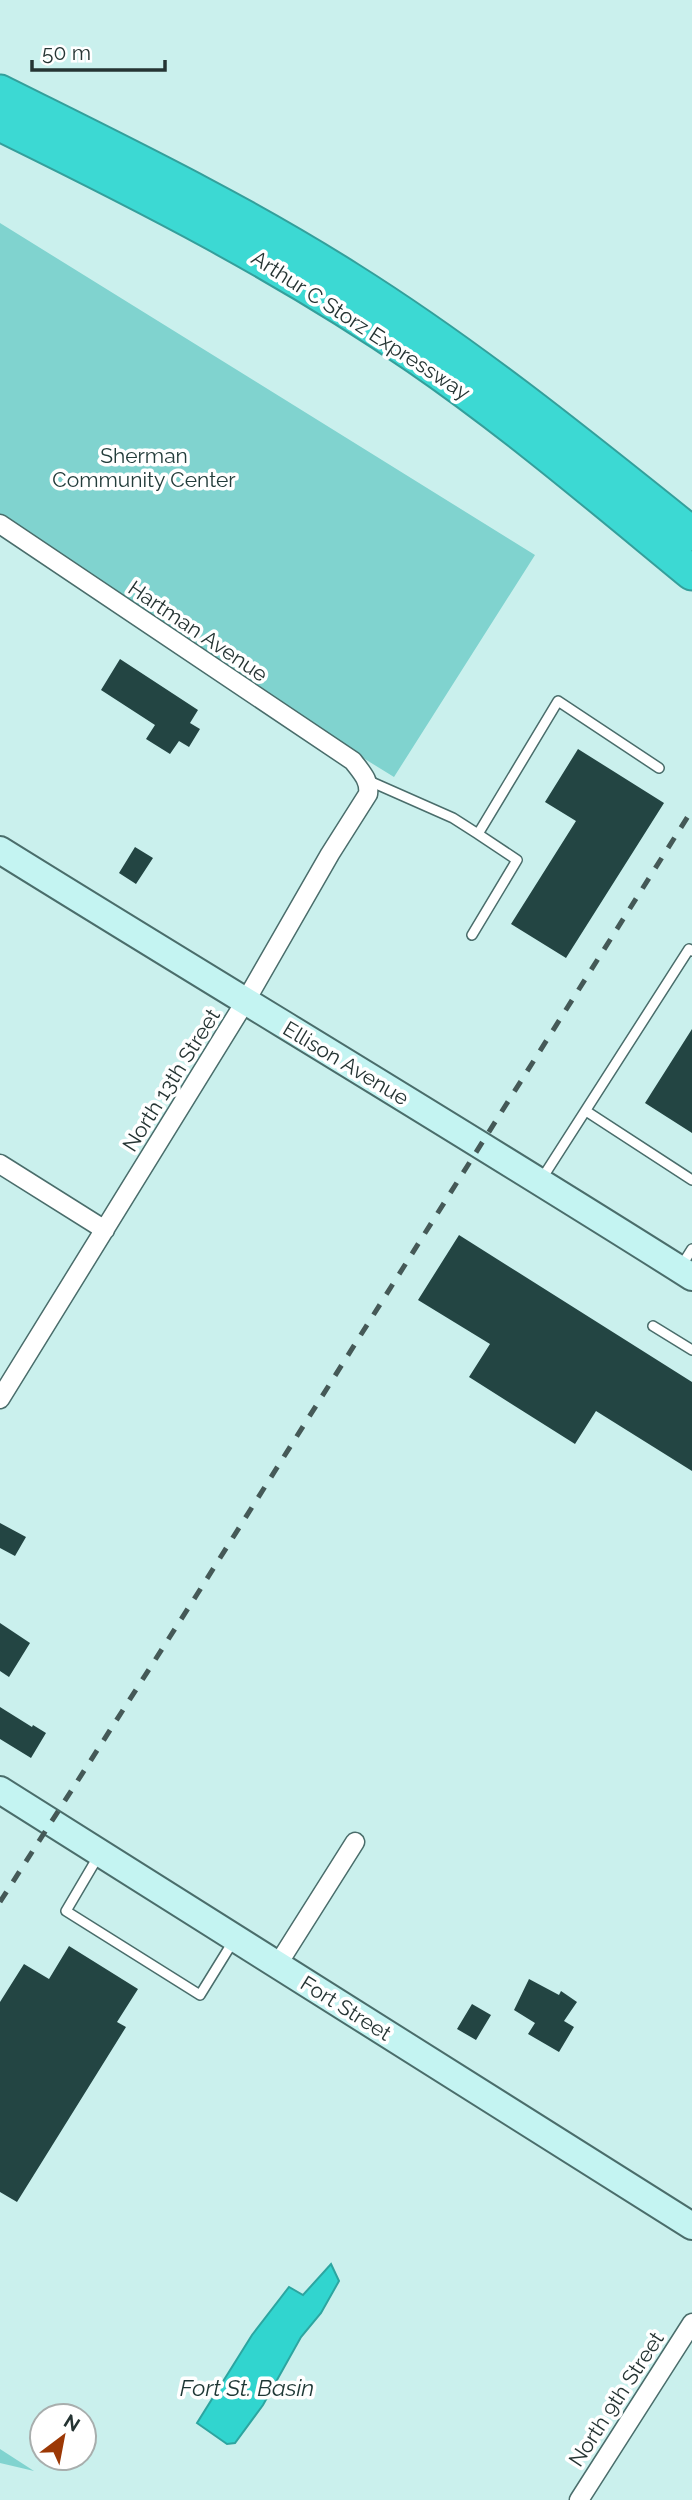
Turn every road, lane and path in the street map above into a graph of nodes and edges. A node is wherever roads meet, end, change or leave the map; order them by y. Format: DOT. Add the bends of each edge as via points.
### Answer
graph roads {
  1 [pos="0,92"];
  2 [pos="0,124"];
  3 [pos="0,524"];
  4 [pos="692,534"];
  5 [pos="692,573"];
  6 [pos="659,768"];
  7 [pos="367,780"];
  8 [pos="478,834"];
  9 [pos="0,850"];
  10 [pos="472,936"];
  11 [pos="692,951"];
  12 [pos="245,1002"];
  13 [pos="586,1111"];
  14 [pos="0,1164"];
  15 [pos="692,1181"];
  16 [pos="540,1182"];
  17 [pos="105,1230"];
  18 [pos="688,1265"];
  19 [pos="653,1326"];
  20 [pos="692,1350"];
  21 [pos="0,1399"];
  22 [pos="0,1790"];
  23 [pos="355,1842"];
  24 [pos="100,1853"];
  25 [pos="235,1938"];
  26 [pos="278,1965"];
  27 [pos="692,2226"];
  28 [pos="692,2323"];
  29 [pos="579,2500"];
  1 -- 4 [label="highway, Arthur C Storz Expressway" via="204,195 349,278 512,391"];
  2 -- 5 [label="highway, Arthur C Storz Expressway" via="186,217 331,300 497,415"];
  3 -- 7 [label="street, Hartman Avenue" via="353,761"];
  6 -- 8 [label="lane" via="558,701"];
  7 -- 8 [label="lane"];
  7 -- 12 [label="street, North 13th Street" via="368,794"];
  8 -- 10 [label="lane" via="517,860"];
  9 -- 12 [label="street, Ellison Avenue"];
  11 -- 13 [label="lane" via="689,949"];
  12 -- 16 [label="street, Ellison Avenue"];
  12 -- 17 [label="street, North 13th Street"];
  13 -- 15 [label="lane"];
  13 -- 16 [label="lane"];
  14 -- 17 [label="street"];
  16 -- 18 [label="street, Ellison Avenue"];
  17 -- 21 [label="street, North 13th Street"];
  19 -- 20 [label="lane"];
  22 -- 24 [label="street, Fort Street"];
  23 -- 26 [label="street"];
  24 -- 25 [label="street, Fort Street"];
  24 -- 25 [label="lane" via="66,1911 200,1995"];
  25 -- 26 [label="street, Fort Street"];
  26 -- 27 [label="street, Fort Street"];
  28 -- 29 [label="street, North 9th Street"];
}
